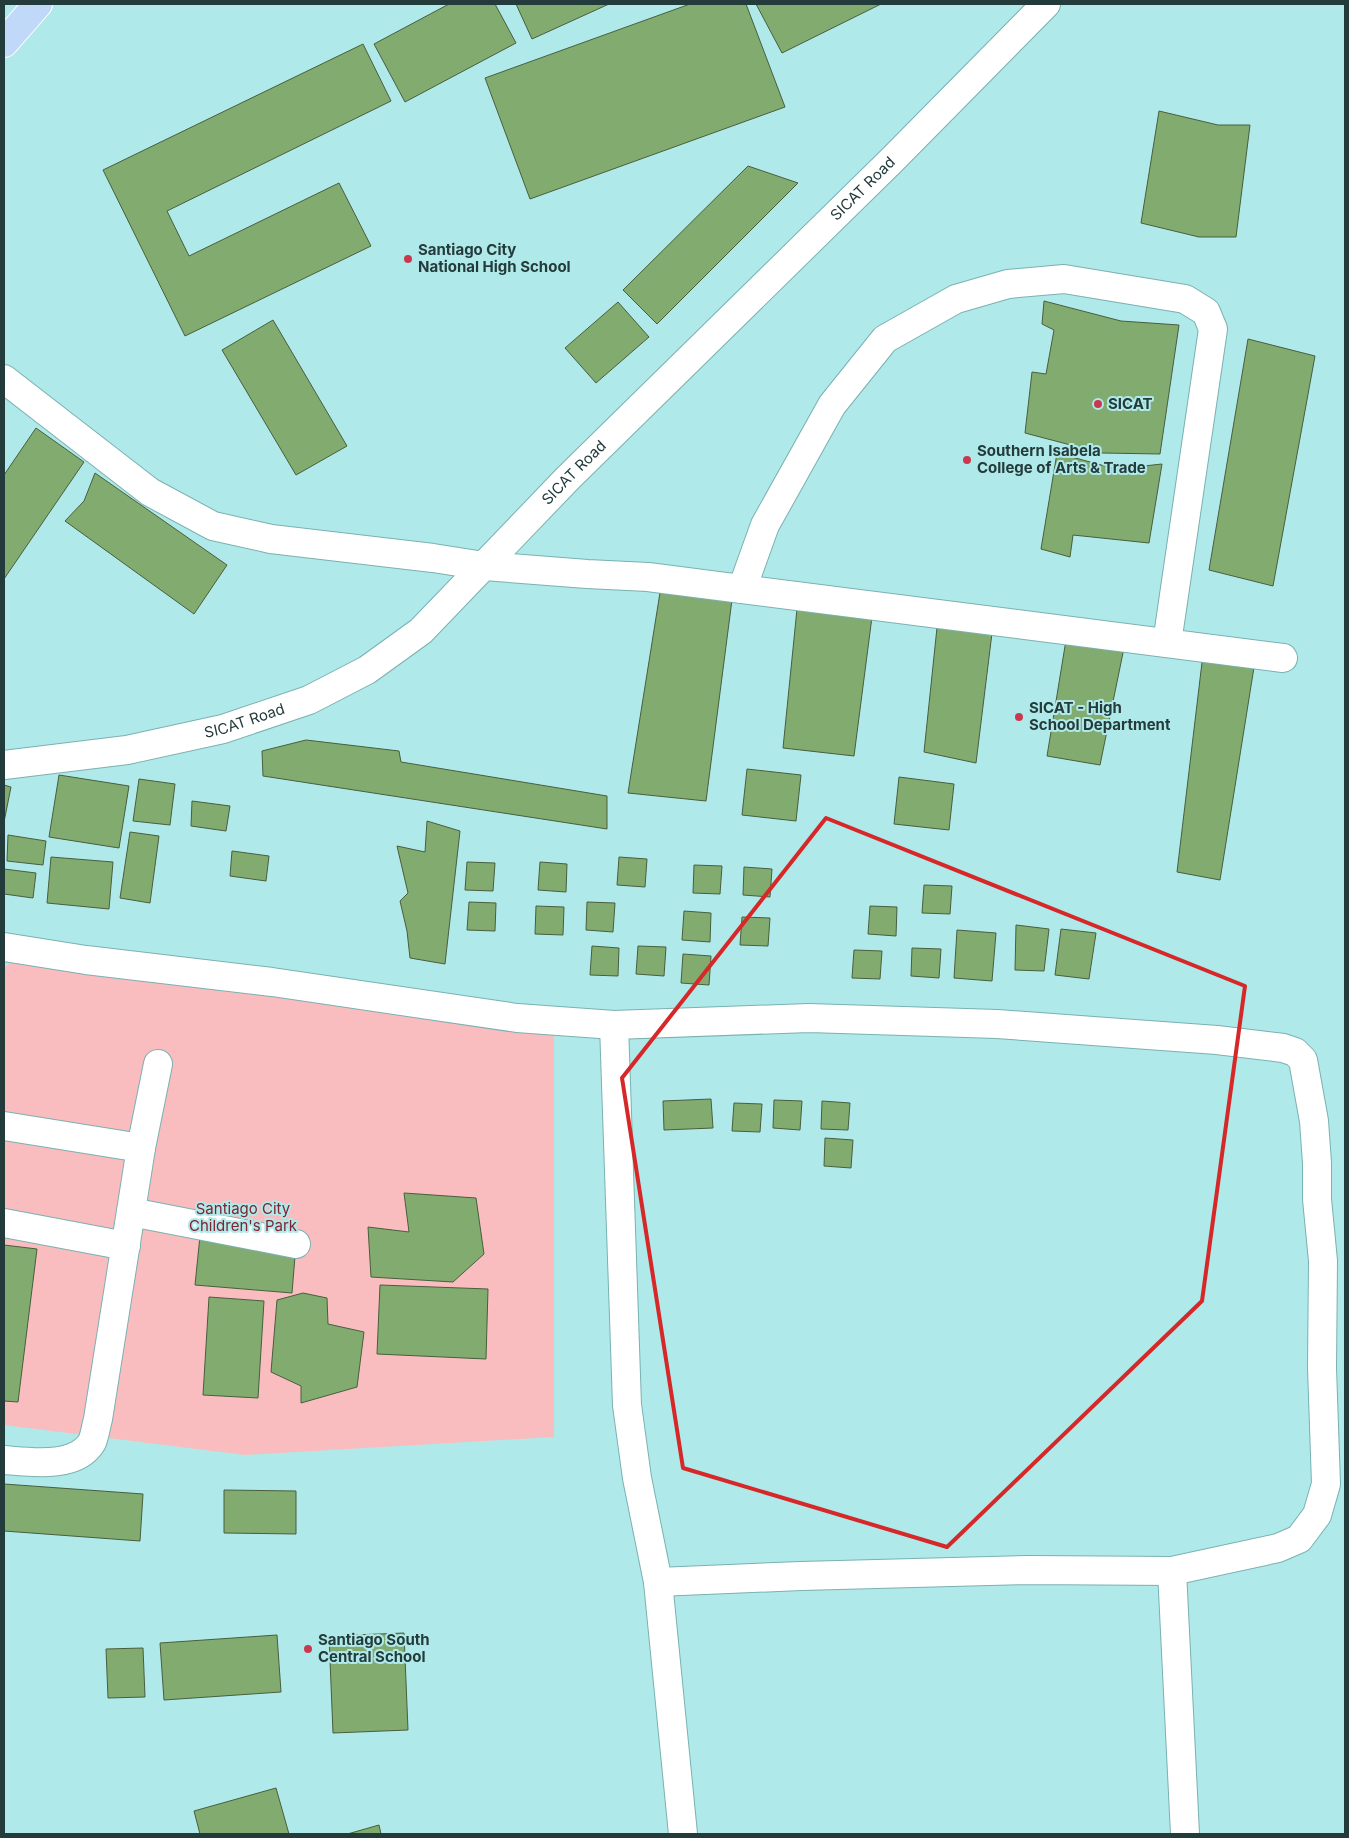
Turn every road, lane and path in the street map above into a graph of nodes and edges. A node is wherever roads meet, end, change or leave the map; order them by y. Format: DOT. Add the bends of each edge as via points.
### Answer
graph roads {
  1 [pos="38,4"];
  2 [pos="1046,4"];
  3 [pos="4,42"];
  4 [pos="4,379"];
  5 [pos="484,566"];
  6 [pos="742,589"];
  7 [pos="1167,643"];
  8 [pos="1284,658"];
  9 [pos="4,765"];
  10 [pos="4,947"];
  11 [pos="614,1025"];
  12 [pos="158,1064"];
  13 [pos="4,1126"];
  14 [pos="141,1148"];
  15 [pos="131,1212"];
  16 [pos="4,1223"];
  17 [pos="296,1244"];
  18 [pos="126,1246"];
  19 [pos="4,1460"];
  20 [pos="1172,1571"];
  21 [pos="658,1582"];
  22 [pos="683,1834"];
  23 [pos="1185,1834"];
  1 -- 3 [label="main road"];
  2 -- 5 [label="street, SICAT Road" via="568,478"];
  4 -- 5 [label="street" via="150,492 213,526 271,539"];
  5 -- 6 [label="street" via="648,577"];
  5 -- 9 [label="street, SICAT Road" via="421,631 367,670 309,700 223,729 127,750"];
  6 -- 7 [label="street"];
  6 -- 7 [label="street" via="765,525 828,413 885,340 956,299 1008,284 1064,280 1185,299 1206,312 1213,328"];
  7 -- 8 [label="street"];
  10 -- 11 [label="street" via="517,1018"];
  11 -- 20 [label="street" via="809,1018 997,1024 1217,1040 1295,1052 1303,1060 1314,1121 1317,1162 1326,1484 1317,1515 1299,1539 1278,1548"];
  11 -- 21 [label="street" via="627,1405 637,1478"];
  12 -- 14 [label="street"];
  13 -- 14 [label="street"];
  14 -- 15 [label="street"];
  15 -- 17 [label="street"];
  15 -- 18 [label="street"];
  16 -- 18 [label="street"];
  18 -- 19 [label="street" via="98,1419 91,1442 76,1457 44,1463"];
  20 -- 21 [label="street" via="1028,1570"];
  20 -- 23 [label="street"];
  21 -- 22 [label="street"];
}
